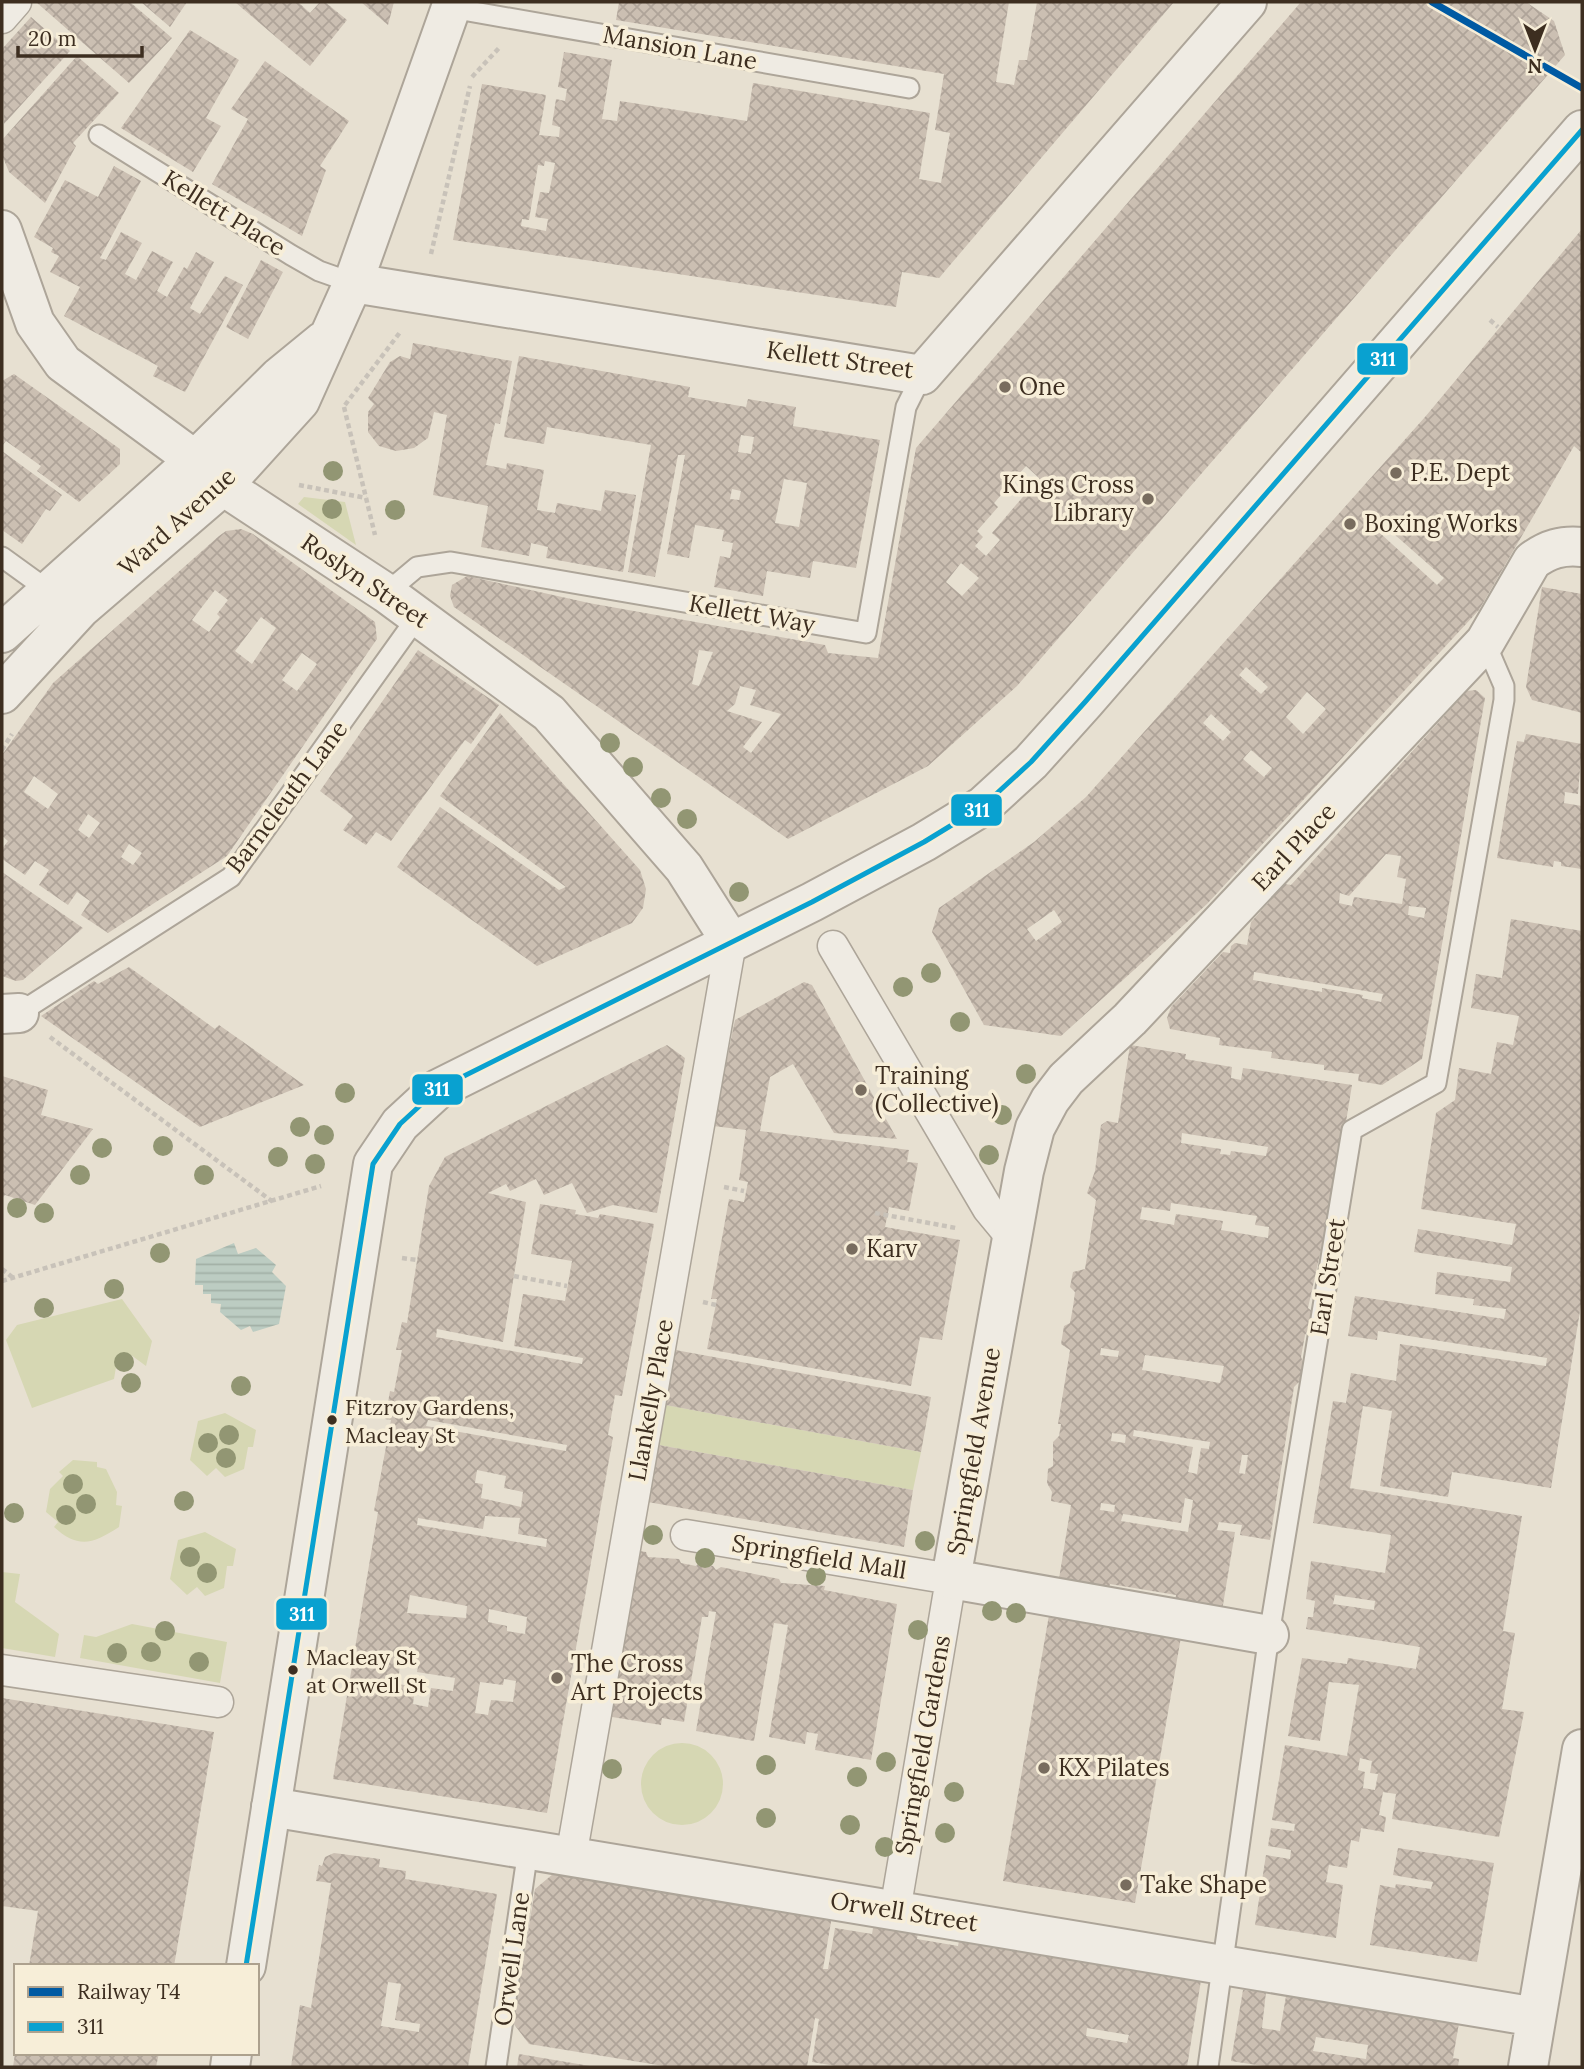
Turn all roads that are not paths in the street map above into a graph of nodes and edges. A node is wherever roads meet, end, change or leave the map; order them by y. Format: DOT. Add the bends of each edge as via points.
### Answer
graph roads {
  1 [pos="16,2"];
  2 [pos="1247,2"];
  3 [pos="452,5"];
  4 [pos="2,18"];
  5 [pos="909,88"];
  6 [pos="1582,130"];
  7 [pos="99,135"];
  8 [pos="2,230"];
  9 [pos="353,283"];
  10 [pos="330,335"];
  11 [pos="922,375"];
  12 [pos="195,460"];
  13 [pos="223,486"];
  14 [pos="1582,547"];
  15 [pos="2,557"];
  16 [pos="49,591"];
  17 [pos="386,593"];
  18 [pos="418,616"];
  19 [pos="2,633"];
  20 [pos="1485,642"];
  21 [pos="2,694"];
  22 [pos="731,942"];
  23 [pos="833,946"];
  24 [pos="10,1013"];
  25 [pos="1024,1171"];
  26 [pos="1012,1238"];
  27 [pos="686,1535"];
  28 [pos="951,1579"];
  29 [pos="1269,1635"];
  30 [pos="2,1671"];
  31 [pos="218,1702"];
  32 [pos="1582,1749"];
  33 [pos="271,1807"];
  34 [pos="528,1850"];
  35 [pos="571,1857"];
  36 [pos="895,1911"];
  37 [pos="246,1964"];
  38 [pos="1224,1965"];
  39 [pos="1536,2017"];
  40 [pos="496,2067"];
  41 [pos="1208,2067"];
  42 [pos="1528,2067"];
  1 -- 4 [label="street"];
  2 -- 11 [label="street, Kellett Street"];
  3 -- 5 [label="lane, Mansion Lane"];
  3 -- 9 [label="street, Ward Avenue"];
  6 -- 22 [label="street" via="1031,762 983,806 924,842"];
  7 -- 9 [label="lane, Kellett Place" via="318,271"];
  8 -- 12 [label="street, Roslyn Street" via="35,323 63,363"];
  9 -- 10 [label="street, Ward Avenue"];
  9 -- 11 [label="street, Kellett Street"];
  10 -- 12 [label="street, Ward Avenue" via="279,377"];
  10 -- 13 [label="street, Ward Avenue" via="300,401"];
  11 -- 17 [label="lane, Kellett Way" via="906,407 866,633 451,562 417,567"];
  12 -- 13 [label="street, Roslyn Street"];
  12 -- 16 [label="street, Ward Avenue"];
  13 -- 17 [label="street, Roslyn Street"];
  13 -- 21 [label="street, Ward Avenue" via="81,608"];
  14 -- 20 [label="street, Earl Place" via="1560,547 1532,561"];
  15 -- 16 [label="lane"];
  16 -- 19 [label="street, Ward Avenue"];
  17 -- 18 [label="street, Roslyn Street"];
  18 -- 22 [label="street, Roslyn Street" via="549,713 684,868"];
  18 -- 24 [label="lane, Barncleuth Lane" via="231,877"];
  20 -- 25 [label="street, Earl Place" via="1140,1009 1066,1079 1035,1128"];
  20 -- 29 [label="lane, Earl Street" via="1504,686 1504,700 1436,1083 1352,1130"];
  22 -- 33 [label="street" via="438,1089 400,1124 373,1164"];
  22 -- 35 [label="street, Llankelly Place"];
  23 -- 26 [label="street" via="988,1209"];
  25 -- 26 [label="street, Springfield Avenue"];
  26 -- 28 [label="street, Springfield Avenue"];
  27 -- 28 [label="street, Springfield Mall"];
  28 -- 29 [label="street, Springfield Avenue"];
  28 -- 36 [label="street, Springfield Gardens"];
  29 -- 38 [label="lane, Earl Street"];
  30 -- 31 [label="street"];
  32 -- 39 [label="street"];
  33 -- 34 [label="street, Orwell Street"];
  33 -- 37 [label="street"];
  34 -- 35 [label="street, Orwell Street"];
  34 -- 40 [label="lane, Orwell Lane"];
  35 -- 36 [label="street, Orwell Street"];
  36 -- 38 [label="street, Orwell Street"];
  38 -- 39 [label="street, Orwell Street"];
  38 -- 41 [label="lane, Earl Street"];
  39 -- 42 [label="street"];
}
